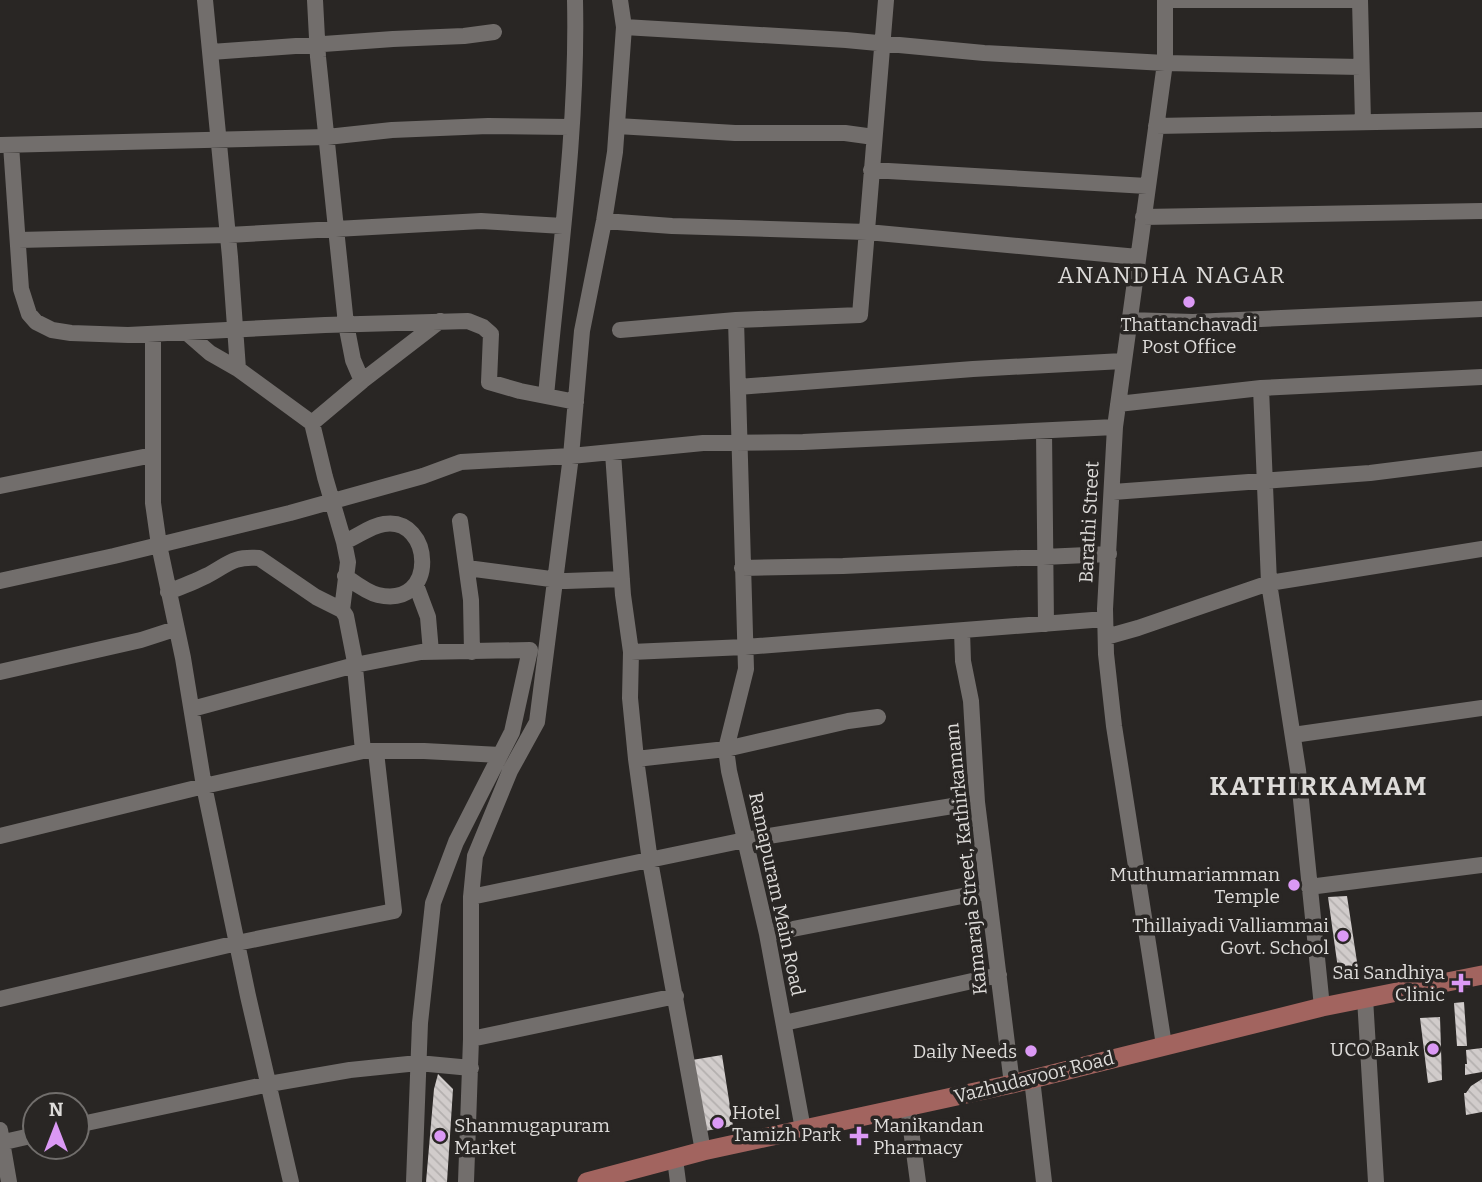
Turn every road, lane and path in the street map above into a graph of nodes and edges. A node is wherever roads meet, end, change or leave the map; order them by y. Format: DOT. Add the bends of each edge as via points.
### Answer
graph roads {
  1 [pos="205,0"];
  2 [pos="315,0"];
  3 [pos="575,0"];
  4 [pos="620,0"];
  5 [pos="886,0"];
  6 [pos="1166,0"];
  7 [pos="1360,0"];
  8 [pos="624,27"];
  9 [pos="494,32"];
  10 [pos="881,43"];
  11 [pos="318,44"];
  12 [pos="211,52"];
  13 [pos="1165,63"];
  14 [pos="1361,67"];
  15 [pos="1482,120"];
  16 [pos="1363,122"];
  17 [pos="617,126"];
  18 [pos="1156,126"];
  19 [pos="570,127"];
  20 [pos="327,137"];
  21 [pos="873,137"];
  22 [pos="219,139"];
  23 [pos="6,145"];
  24 [pos="871,170"];
  25 [pos="1147,186"];
  26 [pos="1482,211"];
  27 [pos="1143,217"];
  28 [pos="604,221"];
  29 [pos="563,226"];
  30 [pos="336,228"];
  31 [pos="867,232"];
  32 [pos="228,234"];
  33 [pos="18,240"];
  34 [pos="1138,257"];
  35 [pos="1482,309"];
  36 [pos="736,320"];
  37 [pos="1128,320"];
  38 [pos="440,321"];
  39 [pos="346,324"];
  40 [pos="235,329"];
  41 [pos="620,330"];
  42 [pos="187,333"];
  43 [pos="153,334"];
  44 [pos="1123,361"];
  45 [pos="238,369"];
  46 [pos="1482,377"];
  47 [pos="362,381"];
  48 [pos="738,387"];
  49 [pos="1261,388"];
  50 [pos="546,396"];
  51 [pos="576,402"];
  52 [pos="1118,404"];
  53 [pos="312,423"];
  54 [pos="1115,427"];
  55 [pos="1044,431"];
  56 [pos="738,442"];
  57 [pos="614,453"];
  58 [pos="153,455"];
  59 [pos="571,456"];
  60 [pos="1482,459"];
  61 [pos="1266,482"];
  62 [pos="0,485"];
  63 [pos="1113,492"];
  64 [pos="333,502"];
  65 [pos="460,521"];
  66 [pos="344,542"];
  67 [pos="159,545"];
  68 [pos="1482,549"];
  69 [pos="1109,554"];
  70 [pos="1045,557"];
  71 [pos="467,568"];
  72 [pos="742,568"];
  73 [pos="345,576"];
  74 [pos="622,579"];
  75 [pos="554,580"];
  76 [pos="0,581"];
  77 [pos="1269,583"];
  78 [pos="416,585"];
  79 [pos="168,592"];
  80 [pos="342,610"];
  81 [pos="1105,620"];
  82 [pos="1046,624"];
  83 [pos="175,629"];
  84 [pos="962,631"];
  85 [pos="1106,637"];
  86 [pos="745,647"];
  87 [pos="431,652"];
  88 [pos="472,652"];
  89 [pos="631,652"];
  90 [pos="355,664"];
  91 [pos="0,672"];
  92 [pos="1482,708"];
  93 [pos="192,709"];
  94 [pos="878,717"];
  95 [pos="1293,735"];
  96 [pos="726,749"];
  97 [pos="370,752"];
  98 [pos="500,755"];
  99 [pos="636,759"];
  100 [pos="205,786"];
  101 [pos="977,802"];
  102 [pos="0,836"];
  103 [pos="745,840"];
  104 [pos="650,861"];
  105 [pos="1482,865"];
  106 [pos="1309,887"];
  107 [pos="988,891"];
  108 [pos="471,897"];
  109 [pos="768,934"];
  110 [pos="237,943"];
  111 [pos="999,975"];
  112 [pos="1482,975"];
  113 [pos="676,996"];
  114 [pos="0,999"];
  115 [pos="1365,999"];
  116 [pos="1322,1007"];
  117 [pos="784,1023"];
  118 [pos="471,1040"];
  119 [pos="1164,1045"];
  120 [pos="418,1063"];
  121 [pos="471,1068"];
  122 [pos="1032,1079"];
  123 [pos="269,1084"];
  124 [pos="1012,1084"];
  125 [pos="908,1107"];
  126 [pos="91,1122"];
  127 [pos="803,1129"];
  128 [pos="21,1136"];
  129 [pos="1,1138"];
  130 [pos="703,1150"];
  131 [pos="675,1159"];
  132 [pos="9,1182"];
  133 [pos="291,1182"];
  134 [pos="414,1182"];
  135 [pos="466,1182"];
  136 [pos="587,1182"];
  137 [pos="678,1182"];
  138 [pos="918,1182"];
  139 [pos="1044,1182"];
  140 [pos="1376,1182"];
  1 -- 12 [label="street"];
  2 -- 11 [label="street"];
  3 -- 19 [label="street"];
  4 -- 8 [label="street"];
  5 -- 10 [label="street"];
  6 -- 7 [label="street"];
  6 -- 13 [label="street, Barathi Street"];
  7 -- 14 [label="street"];
  8 -- 10 [label="street"];
  8 -- 17 [label="street"];
  9 -- 11 [label="street"];
  10 -- 13 [label="street"];
  10 -- 21 [label="street"];
  11 -- 12 [label="street"];
  11 -- 20 [label="street"];
  12 -- 22 [label="street"];
  13 -- 14 [label="street"];
  13 -- 18 [label="street, Barathi Street"];
  14 -- 16 [label="street"];
  15 -- 16 [label="street"];
  16 -- 18 [label="street"];
  17 -- 21 [label="street"];
  17 -- 28 [label="street"];
  18 -- 25 [label="street, Barathi Street"];
  19 -- 20 [label="street" via="488,126"];
  19 -- 29 [label="street"];
  20 -- 22 [label="street"];
  20 -- 30 [label="street"];
  21 -- 24 [label="street"];
  22 -- 23 [label="street"];
  22 -- 32 [label="street"];
  23 -- 33 [label="street"];
  24 -- 25 [label="street"];
  24 -- 31 [label="street"];
  25 -- 27 [label="street, Barathi Street"];
  26 -- 27 [label="street"];
  27 -- 34 [label="street, Barathi Street"];
  28 -- 31 [label="street"];
  28 -- 51 [label="street" via="582,331"];
  29 -- 30 [label="street" via="481,221"];
  29 -- 50 [label="street"];
  30 -- 32 [label="street"];
  30 -- 39 [label="street"];
  31 -- 34 [label="street"];
  31 -- 36 [label="street" via="860,315"];
  32 -- 33 [label="street"];
  32 -- 40 [label="street"];
  33 -- 43 [label="street" via="21,289 36,322 71,333"];
  34 -- 37 [label="street, Barathi Street"];
  35 -- 37 [label="street" via="1193,322"];
  36 -- 41 [label="street"];
  36 -- 48 [label="street, Ramapuram Main Road"];
  37 -- 44 [label="street, Barathi Street"];
  38 -- 39 [label="street"];
  38 -- 47 [label="street"];
  38 -- 50 [label="street" via="468,321 491,334 489,382"];
  39 -- 40 [label="street"];
  39 -- 47 [label="street"];
  40 -- 42 [label="street"];
  40 -- 45 [label="street"];
  42 -- 43 [label="street"];
  42 -- 45 [label="street"];
  43 -- 58 [label="street"];
  44 -- 48 [label="street"];
  44 -- 52 [label="street, Barathi Street"];
  45 -- 53 [label="street"];
  46 -- 49 [label="street"];
  47 -- 53 [label="street"];
  48 -- 56 [label="street, Ramapuram Main Road"];
  49 -- 52 [label="street"];
  49 -- 61 [label="street"];
  50 -- 51 [label="street"];
  51 -- 59 [label="street"];
  52 -- 54 [label="street, Barathi Street"];
  53 -- 64 [label="street"];
  54 -- 55 [label="street"];
  54 -- 63 [label="street, Barathi Street"];
  55 -- 56 [label="street"];
  55 -- 70 [label="street"];
  56 -- 57 [label="street"];
  56 -- 72 [label="street, Ramapuram Main Road"];
  57 -- 59 [label="street"];
  57 -- 74 [label="street"];
  58 -- 62 [label="street"];
  58 -- 67 [label="street"];
  59 -- 64 [label="street" via="461,462"];
  59 -- 75 [label="street"];
  60 -- 61 [label="street"];
  61 -- 63 [label="street"];
  61 -- 77 [label="street"];
  63 -- 69 [label="street, Barathi Street"];
  64 -- 66 [label="street"];
  64 -- 67 [label="street"];
  65 -- 71 [label="street"];
  66 -- 73 [label="street"];
  66 -- 78 [label="street" via="384,524 407,528 421,550 422,572"];
  67 -- 76 [label="street"];
  67 -- 79 [label="street"];
  68 -- 77 [label="street"];
  69 -- 70 [label="street"];
  69 -- 81 [label="street, Barathi Street"];
  70 -- 72 [label="street"];
  70 -- 82 [label="street"];
  71 -- 75 [label="street"];
  71 -- 88 [label="street"];
  72 -- 86 [label="street, Ramapuram Main Road"];
  73 -- 78 [label="street" via="377,595 400,594"];
  73 -- 80 [label="street"];
  74 -- 75 [label="street"];
  74 -- 89 [label="street"];
  75 -- 108 [label="street" via="537,722 510,771 475,856"];
  77 -- 85 [label="street"];
  77 -- 95 [label="street"];
  78 -- 87 [label="street" via="428,617"];
  79 -- 80 [label="street" via="230,561 259,558"];
  79 -- 83 [label="street"];
  80 -- 90 [label="street"];
  81 -- 82 [label="street"];
  81 -- 85 [label="street, Barathi Street"];
  82 -- 84 [label="street"];
  83 -- 91 [label="street"];
  83 -- 93 [label="street"];
  84 -- 86 [label="street"];
  84 -- 101 [label="street, Kamaraja Street, Kathirkamam"];
  85 -- 119 [label="street, Barathi Street" via="1114,726"];
  86 -- 89 [label="street"];
  86 -- 96 [label="street, Ramapuram Main Road" via="746,669"];
  87 -- 88 [label="street"];
  87 -- 90 [label="street"];
  88 -- 98 [label="street" via="530,650 512,732"];
  89 -- 99 [label="street"];
  90 -- 93 [label="street"];
  90 -- 97 [label="street"];
  92 -- 95 [label="street"];
  93 -- 100 [label="street"];
  94 -- 96 [label="street"];
  95 -- 106 [label="street"];
  96 -- 99 [label="street"];
  96 -- 103 [label="street, Ramapuram Main Road"];
  97 -- 98 [label="street"];
  97 -- 100 [label="street"];
  97 -- 110 [label="street" via="394,911"];
  98 -- 120 [label="street" via="456,842 433,902"];
  99 -- 104 [label="street"];
  100 -- 102 [label="street"];
  100 -- 110 [label="street"];
  101 -- 103 [label="street"];
  101 -- 107 [label="street, Kamaraja Street, Kathirkamam"];
  103 -- 104 [label="street"];
  103 -- 109 [label="street, Ramapuram Main Road"];
  104 -- 108 [label="street"];
  104 -- 113 [label="street"];
  105 -- 106 [label="street"];
  106 -- 116 [label="street"];
  107 -- 109 [label="street"];
  107 -- 111 [label="street, Kamaraja Street, Kathirkamam"];
  108 -- 118 [label="street"];
  109 -- 117 [label="street, Ramapuram Main Road"];
  110 -- 114 [label="street"];
  110 -- 123 [label="street"];
  111 -- 117 [label="street"];
  111 -- 124 [label="street, Kamaraja Street, Kathirkamam"];
  112 -- 115 [label="main road, Vazhudavoor Road"];
  113 -- 118 [label="street"];
  113 -- 130 [label="street"];
  115 -- 116 [label="main road, Vazhudavoor Road"];
  115 -- 140 [label="street"];
  116 -- 119 [label="main road, Vazhudavoor Road"];
  117 -- 127 [label="street, Ramapuram Main Road"];
  118 -- 121 [label="street"];
  119 -- 122 [label="main road, Vazhudavoor Road"];
  120 -- 121 [label="street"];
  120 -- 123 [label="street"];
  120 -- 134 [label="street"];
  121 -- 135 [label="street"];
  122 -- 124 [label="main road, Vazhudavoor Road"];
  122 -- 139 [label="street"];
  123 -- 126 [label="street"];
  123 -- 133 [label="street"];
  124 -- 125 [label="main road, Vazhudavoor Road"];
  125 -- 127 [label="main road, Vazhudavoor Road"];
  125 -- 138 [label="street"];
  127 -- 130 [label="main road, Vazhudavoor Road"];
  128 -- 129 [label="street"];
  129 -- 132 [label="street"];
  130 -- 131 [label="main road, Vazhudavoor Road"];
  131 -- 136 [label="main road, Vazhudavoor Road"];
  131 -- 137 [label="street"];
}
